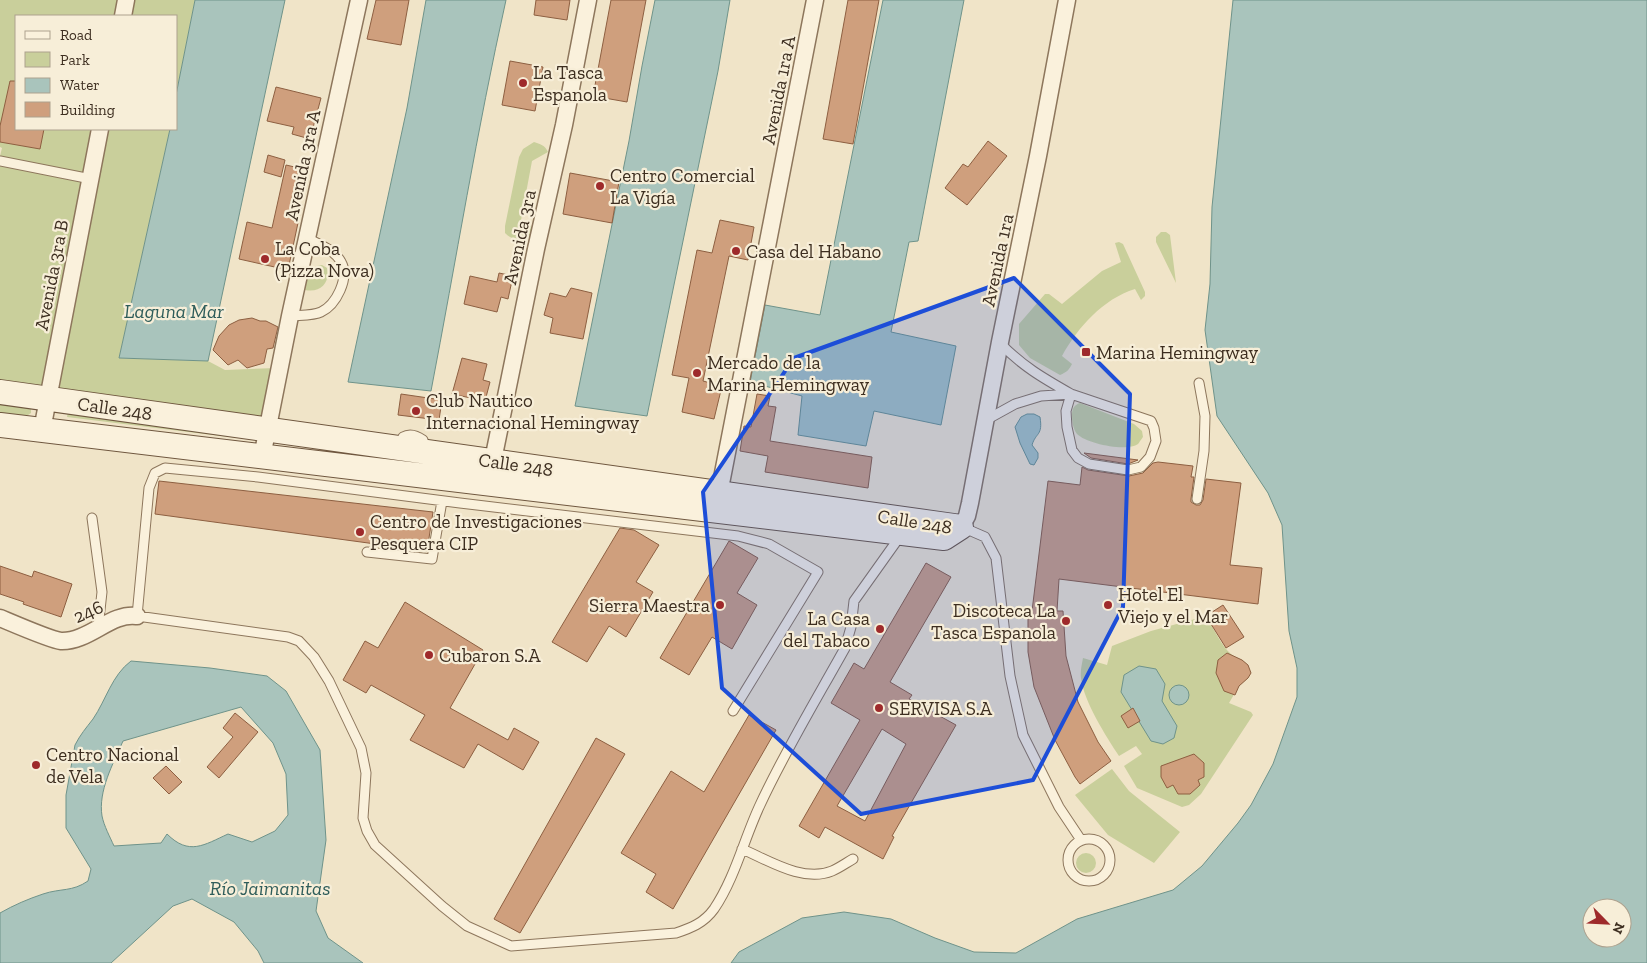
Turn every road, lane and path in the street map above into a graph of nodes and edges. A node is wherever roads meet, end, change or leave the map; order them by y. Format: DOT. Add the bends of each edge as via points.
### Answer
graph roads {
  1 [pos="126,0"];
  2 [pos="359,0"];
  3 [pos="588,0"];
  4 [pos="815,0"];
  5 [pos="1068,0"];
  6 [pos="123,15"];
  7 [pos="100,130"];
  8 [pos="0,161"];
  9 [pos="90,179"];
  10 [pos="307,238"];
  11 [pos="290,316"];
  12 [pos="1000,342"];
  13 [pos="1199,383"];
  14 [pos="0,392"];
  15 [pos="1070,394"];
  16 [pos="47,399"];
  17 [pos="986,420"];
  18 [pos="0,425"];
  19 [pos="267,429"];
  20 [pos="42,430"];
  21 [pos="262,457"];
  22 [pos="490,472"];
  23 [pos="1197,499"];
  24 [pos="442,501"];
  25 [pos="718,502"];
  26 [pos="92,518"];
  27 [pos="961,526"];
  28 [pos="902,533"];
  29 [pos="367,552"];
  30 [pos="136,616"];
  31 [pos="0,618"];
  32 [pos="98,628"];
  33 [pos="733,711"];
  34 [pos="1081,840"];
  35 [pos="742,848"];
  36 [pos="852,859"];
  1 -- 6 [label="street"];
  2 -- 10 [label="street, Avenida 3ra A"];
  3 -- 22 [label="street, Avenida 3ra"];
  4 -- 25 [label="street, Avenida 1ra A"];
  5 -- 12 [label="street, Avenida 1ra"];
  7 -- 9 [label="street, Avenida 3ra B"];
  8 -- 9 [label="lane"];
  9 -- 16 [label="street, Avenida 3ra B"];
  10 -- 11 [label="street, Avenida 3ra A"];
  10 -- 11 [label="lane" via="334,253 345,272 341,289 320,313"];
  11 -- 19 [label="street, Avenida 3ra A"];
  12 -- 15 [label="lane" via="1016,360"];
  12 -- 17 [label="street, Avenida 1ra"];
  13 -- 23 [label="lane" via="1205,425"];
  14 -- 16 [label="street, Calle 248"];
  15 -- 15 [label="lane" via="1067,427 1072,450 1078,458 1089,464 1128,470 1141,467 1150,457 1156,441 1151,421"];
  15 -- 17 [label="lane" via="1041,396 1016,404"];
  16 -- 19 [label="street, Calle 248"];
  16 -- 20 [label="street, Avenida 3ra B"];
  17 -- 27 [label="street, Avenida 1ra" via="967,516"];
  18 -- 20 [label="street, Calle 248"];
  19 -- 21 [label="street, Avenida 3ra A"];
  19 -- 22 [label="street, Calle 248" via="425,452"];
  20 -- 21 [label="street, Calle 248"];
  21 -- 22 [label="street, Calle 248"];
  22 -- 25 [label="street, Calle 248"];
  24 -- 29 [label="lane" via="432,559"];
  24 -- 30 [label="lane" via="165,468 155,473 149,488"];
  24 -- 33 [label="lane" via="738,536 769,544 818,572"];
  25 -- 27 [label="street, Calle 248"];
  25 -- 28 [label="street, Calle 248"];
  26 -- 32 [label="lane" via="102,592"];
  27 -- 28 [label="street, Calle 248" via="944,538"];
  27 -- 34 [label="lane" via="985,537 996,558 1010,676 1023,735"];
  28 -- 35 [label="lane" via="854,601 845,648 777,768"];
  30 -- 32 [label="street, 246" via="128,615"];
  30 -- 35 [label="lane" via="299,641 329,681 361,748 366,773 363,818 375,845 467,926 511,946 676,933 696,926 713,910"];
  31 -- 32 [label="street, 246" via="60,641 80,638"];
  34 -- 34 [label="lane" via="1088,838 1100,842 1109,852 1109,867 1093,881 1079,879 1069,868 1068,855 1075,843"];
  35 -- 36 [label="lane" via="800,874 817,875 832,871"];
}
